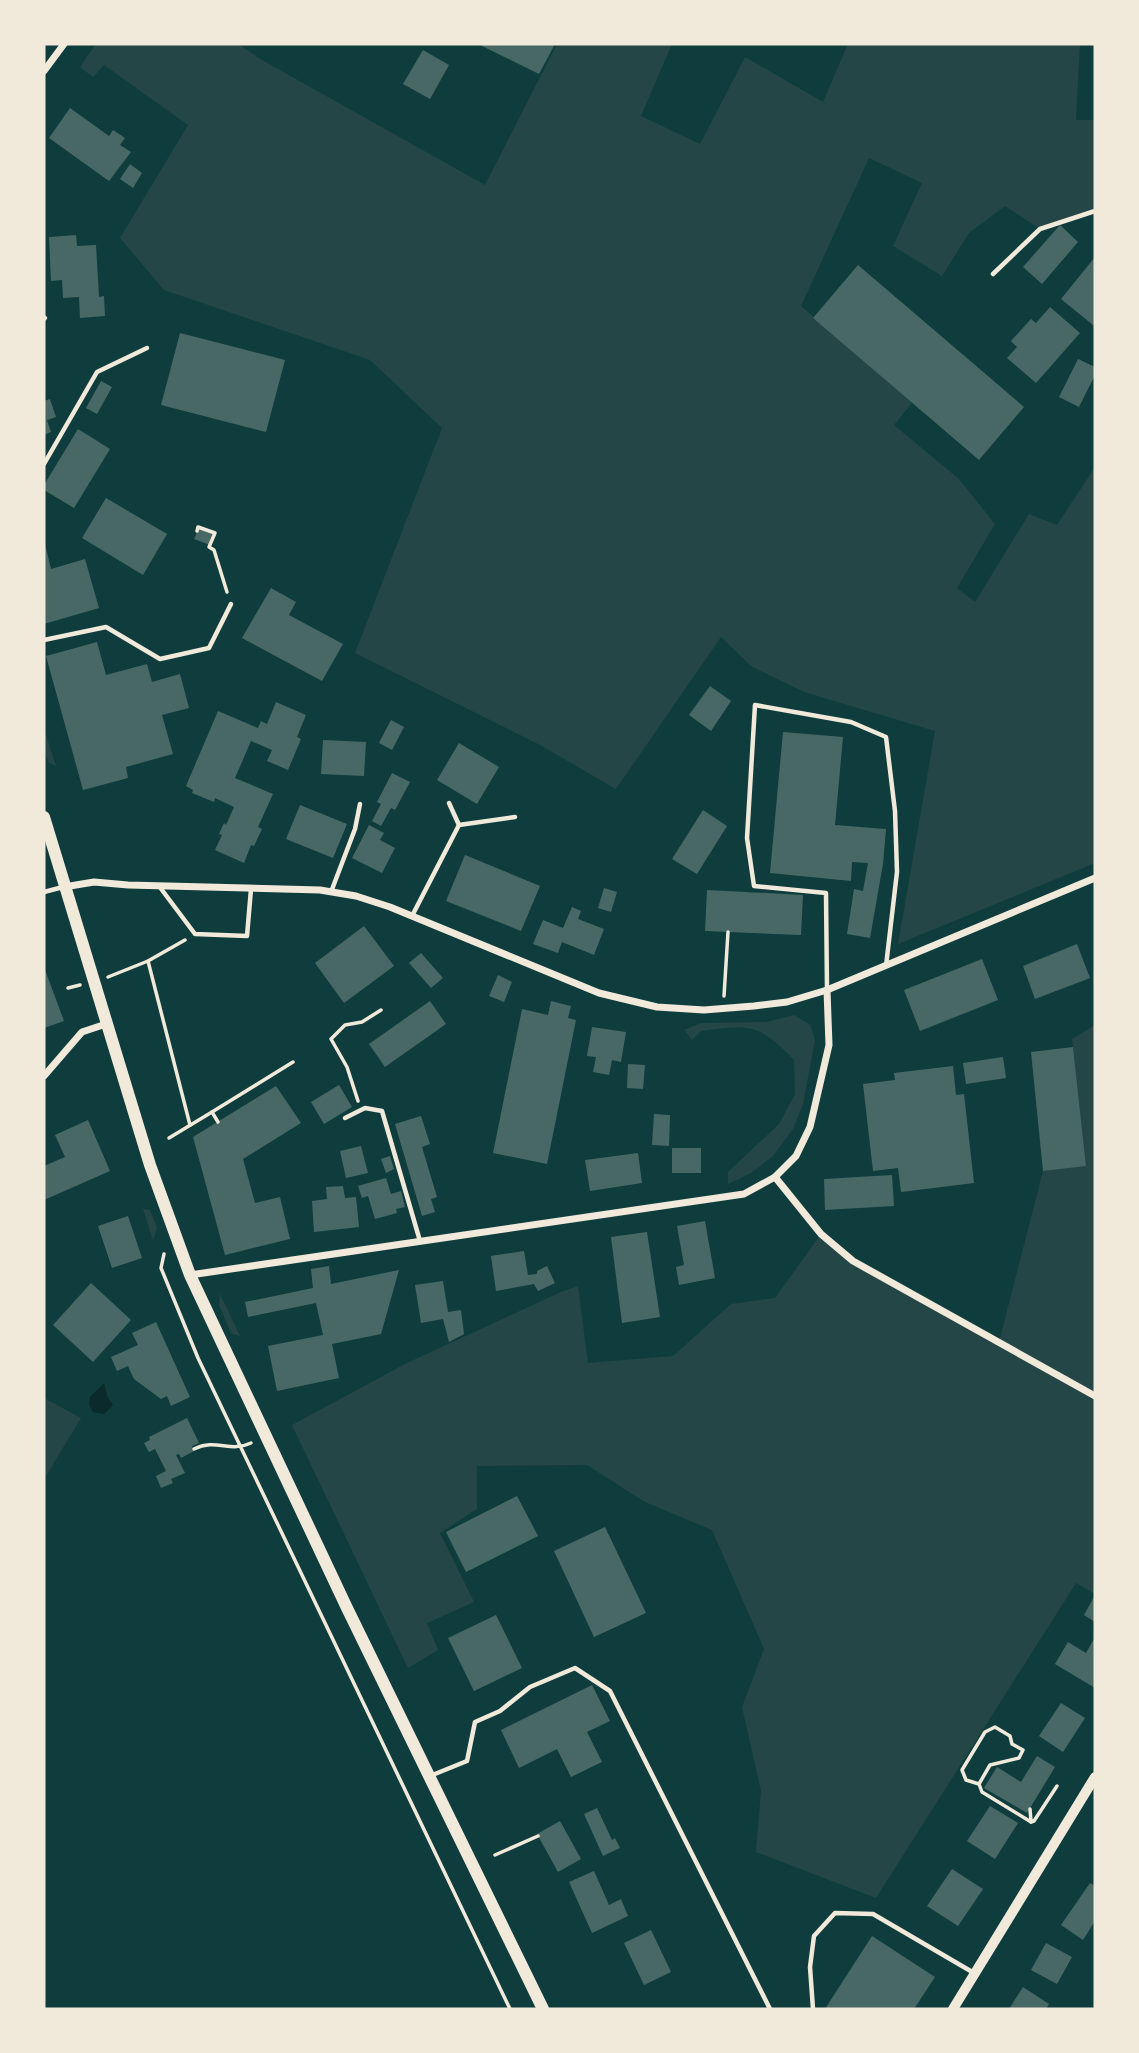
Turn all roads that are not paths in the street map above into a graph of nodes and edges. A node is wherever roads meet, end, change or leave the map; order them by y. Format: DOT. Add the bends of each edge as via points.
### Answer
graph roads {
  1 [pos="64,44"];
  2 [pos="44,71"];
  3 [pos="1095,211"];
  4 [pos="993,274"];
  5 [pos="147,348"];
  6 [pos="44,464"];
  7 [pos="231,604"];
  8 [pos="44,640"];
  9 [pos="449,803"];
  10 [pos="360,804"];
  11 [pos="44,817"];
  12 [pos="515,817"];
  13 [pos="458,825"];
  14 [pos="1095,878"];
  15 [pos="159,886"];
  16 [pos="63,887"];
  17 [pos="251,889"];
  18 [pos="44,892"];
  19 [pos="331,892"];
  20 [pos="412,916"];
  21 [pos="886,966"];
  22 [pos="827,990"];
  23 [pos="106,1024"];
  24 [pos="44,1076"];
  25 [pos="345,1118"];
  26 [pos="775,1177"];
  27 [pos="420,1242"];
  28 [pos="190,1275"];
  29 [pos="1095,1396"];
  30 [pos="429,1776"];
  31 [pos="1095,1777"];
  32 [pos="975,1973"];
  33 [pos="543,2009"];
  34 [pos="770,2009"];
  35 [pos="813,2009"];
  36 [pos="953,2009"];
  1 -- 2 [label="street"];
  3 -- 4 [label="lane" via="1040,229"];
  5 -- 6 [label="lane" via="97,372"];
  7 -- 8 [label="lane" via="209,648 160,659 106,627"];
  9 -- 13 [label="lane"];
  10 -- 19 [label="lane"];
  11 -- 16 [label="main road"];
  12 -- 13 [label="lane"];
  13 -- 20 [label="lane"];
  14 -- 21 [label="street"];
  15 -- 16 [label="street" via="94,881"];
  15 -- 17 [label="street"];
  15 -- 17 [label="lane" via="195,934 247,936"];
  16 -- 18 [label="lane"];
  16 -- 23 [label="main road"];
  17 -- 19 [label="street"];
  19 -- 20 [label="street" via="356,895"];
  20 -- 22 [label="street" via="599,993 657,1007 704,1010 787,1002"];
  21 -- 22 [label="street"];
  21 -- 22 [label="lane" via="897,872 886,737 851,722 755,705 747,838 754,886 827,893"];
  22 -- 26 [label="street" via="829,1045 810,1127 796,1156"];
  23 -- 24 [label="street" via="82,1032"];
  23 -- 28 [label="main road"];
  25 -- 27 [label="lane" via="365,1108 382,1111"];
  26 -- 27 [label="street" via="744,1194 717,1199"];
  26 -- 29 [label="street" via="821,1234 853,1261"];
  27 -- 28 [label="street"];
  28 -- 30 [label="main road"];
  30 -- 33 [label="main road"];
  30 -- 34 [label="lane" via="467,1761 475,1721 500,1711 530,1687 575,1668 610,1692"];
  31 -- 32 [label="street"];
  32 -- 35 [label="lane" via="873,1914 835,1913 814,1936 810,1966"];
  32 -- 36 [label="street"];
}
